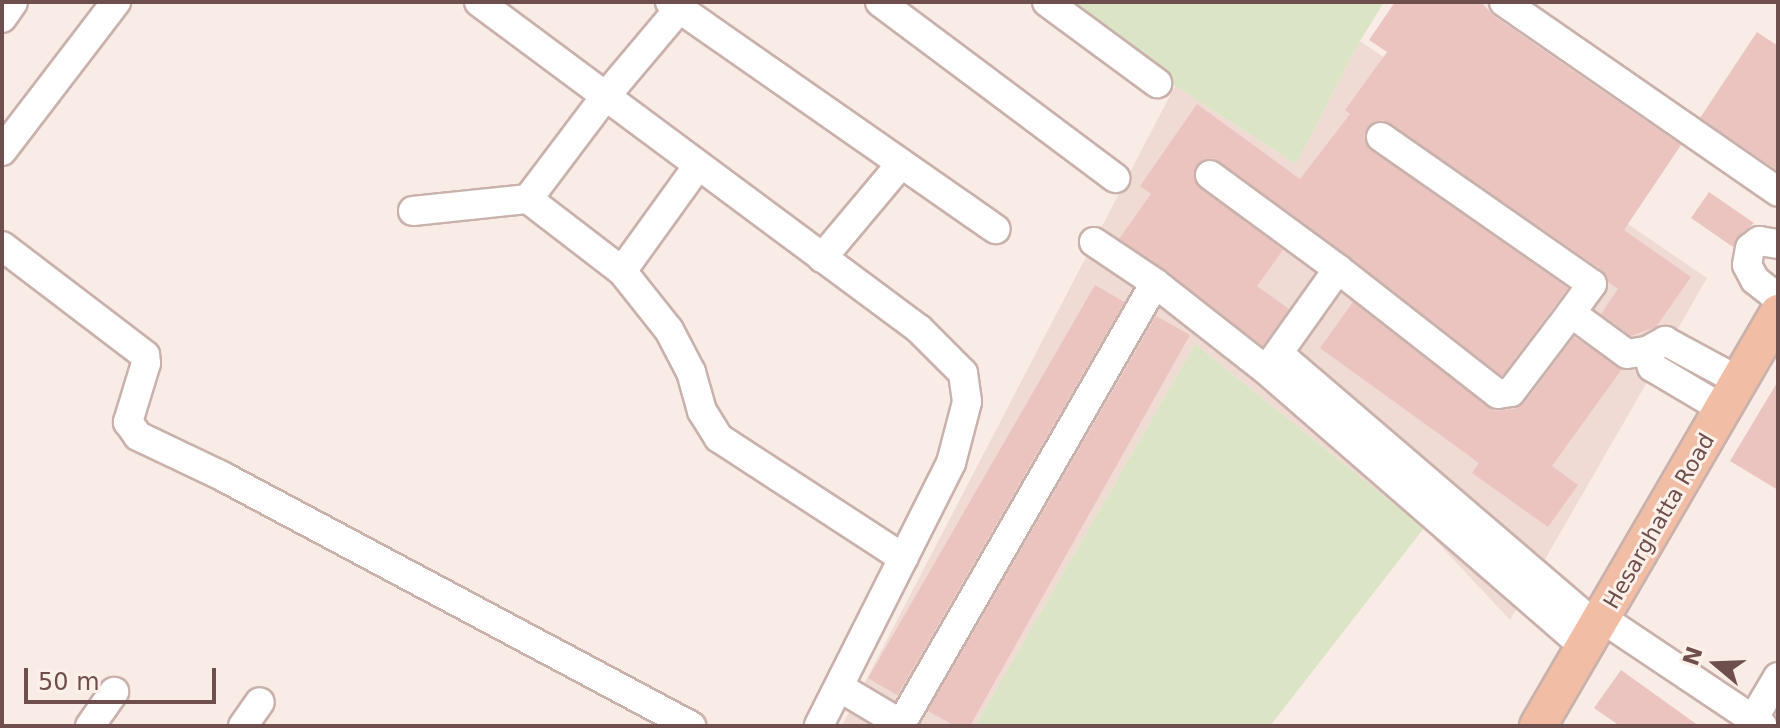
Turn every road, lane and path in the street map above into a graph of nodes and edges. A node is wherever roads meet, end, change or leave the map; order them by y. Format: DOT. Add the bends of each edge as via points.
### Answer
graph roads {
  1 [pos="13,2"];
  2 [pos="116,2"];
  3 [pos="479,2"];
  4 [pos="880,2"];
  5 [pos="1047,2"];
  6 [pos="1504,2"];
  7 [pos="675,6"];
  8 [pos="2,18"];
  9 [pos="1157,83"];
  10 [pos="604,98"];
  11 [pos="1381,137"];
  12 [pos="2,151"];
  13 [pos="901,164"];
  14 [pos="697,167"];
  15 [pos="1210,175"];
  16 [pos="1115,178"];
  17 [pos="1778,192"];
  18 [pos="528,199"];
  19 [pos="413,211"];
  20 [pos="996,229"];
  21 [pos="1094,242"];
  22 [pos="1778,244"];
  23 [pos="2,246"];
  24 [pos="822,258"];
  25 [pos="1338,269"];
  26 [pos="622,271"];
  27 [pos="1155,283"];
  28 [pos="1778,298"];
  29 [pos="1571,313"];
  30 [pos="1778,313"];
  31 [pos="1272,362"];
  32 [pos="1731,395"];
  33 [pos="903,558"];
  34 [pos="1595,630"];
  35 [pos="1778,677"];
  36 [pos="839,687"];
  37 [pos="114,692"];
  38 [pos="260,702"];
  39 [pos="1755,724"];
  40 [pos="903,725"];
  41 [pos="90,726"];
  42 [pos="243,726"];
  43 [pos="691,726"];
  44 [pos="819,726"];
  45 [pos="1538,726"];
  1 -- 8 [label="street"];
  2 -- 12 [label="street"];
  3 -- 10 [label="street"];
  4 -- 16 [label="street"];
  5 -- 9 [label="street"];
  6 -- 17 [label="street"];
  7 -- 10 [label="street"];
  7 -- 13 [label="street"];
  10 -- 14 [label="street"];
  10 -- 18 [label="street"];
  11 -- 29 [label="street" via="1592,284"];
  13 -- 20 [label="street"];
  13 -- 24 [label="street"];
  14 -- 24 [label="street"];
  14 -- 26 [label="street"];
  15 -- 25 [label="street"];
  18 -- 19 [label="street"];
  18 -- 26 [label="street"];
  21 -- 27 [label="street"];
  22 -- 28 [label="street" via="1759,241 1750,248 1747,265 1755,280"];
  23 -- 43 [label="street" via="145,355 128,422 138,436"];
  24 -- 33 [label="street" via="919,329 963,373 967,402 951,463"];
  25 -- 29 [label="street" via="1504,395"];
  25 -- 31 [label="street"];
  26 -- 33 [label="street" via="669,330 691,372 702,411 719,438"];
  27 -- 31 [label="street"];
  27 -- 40 [label="street"];
  29 -- 32 [label="street" via="1627,354 1665,341"];
  30 -- 32 [label="main road, Hesarghatta Road"];
  31 -- 34 [label="street"];
  32 -- 34 [label="main road, Hesarghatta Road"];
  33 -- 36 [label="street"];
  34 -- 39 [label="street"];
  34 -- 45 [label="main road, Hesarghatta Road"];
  35 -- 39 [label="street"];
  36 -- 40 [label="street"];
  36 -- 44 [label="street"];
  37 -- 41 [label="street"];
  38 -- 42 [label="street"];
}
